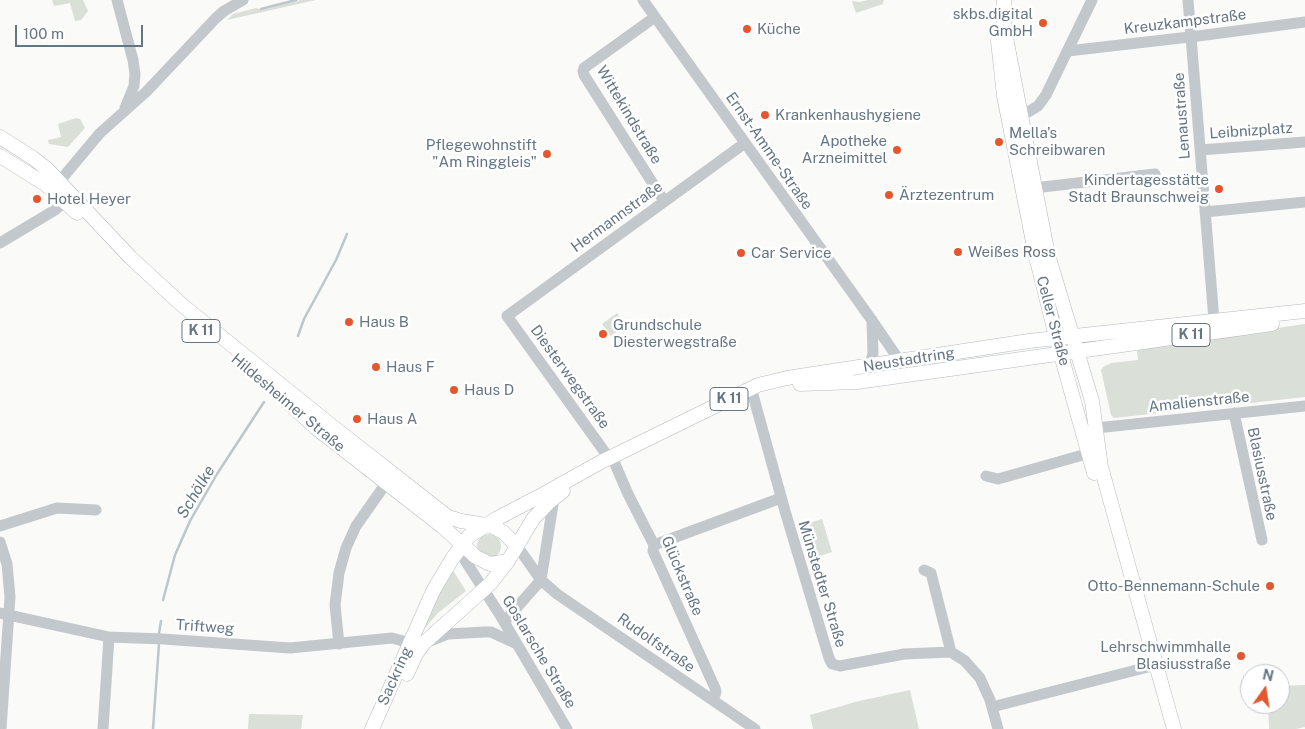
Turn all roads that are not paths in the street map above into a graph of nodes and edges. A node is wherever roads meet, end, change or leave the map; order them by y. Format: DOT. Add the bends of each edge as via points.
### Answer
graph roads {
  1 [pos="117,0"];
  2 [pos="243,0"];
  3 [pos="643,0"];
  4 [pos="997,0"];
  5 [pos="1004,0"];
  6 [pos="1092,0"];
  7 [pos="1188,0"];
  8 [pos="656,17"];
  9 [pos="1305,22"];
  10 [pos="1192,37"];
  11 [pos="1068,51"];
  12 [pos="124,110"];
  13 [pos="1014,115"];
  14 [pos="0,138"];
  15 [pos="1305,142"];
  16 [pos="744,143"];
  17 [pos="1200,150"];
  18 [pos="0,156"];
  19 [pos="1155,174"];
  20 [pos="1026,175"];
  21 [pos="56,186"];
  22 [pos="1034,188"];
  23 [pos="68,198"];
  24 [pos="664,201"];
  25 [pos="1305,202"];
  26 [pos="1205,212"];
  27 [pos="0,243"];
  28 [pos="1305,311"];
  29 [pos="506,316"];
  30 [pos="872,319"];
  31 [pos="1305,319"];
  32 [pos="1214,320"];
  33 [pos="1072,335"];
  34 [pos="1056,337"];
  35 [pos="1077,351"];
  36 [pos="1061,354"];
  37 [pos="899,361"];
  38 [pos="870,366"];
  39 [pos="884,378"];
  40 [pos="753,395"];
  41 [pos="1075,404"];
  42 [pos="1305,406"];
  43 [pos="1234,413"];
  44 [pos="1096,428"];
  45 [pos="1092,450"];
  46 [pos="612,461"];
  47 [pos="986,476"];
  48 [pos="387,482"];
  49 [pos="554,498"];
  50 [pos="781,498"];
  51 [pos="96,510"];
  52 [pos="485,525"];
  53 [pos="0,526"];
  54 [pos="1262,540"];
  55 [pos="0,542"];
  56 [pos="462,544"];
  57 [pos="654,545"];
  58 [pos="517,546"];
  59 [pos="508,561"];
  60 [pos="924,570"];
  61 [pos="541,580"];
  62 [pos="484,590"];
  63 [pos="5,614"];
  64 [pos="504,622"];
  65 [pos="109,637"];
  66 [pos="339,644"];
  67 [pos="517,644"];
  68 [pos="414,646"];
  69 [pos="951,652"];
  70 [pos="1148,667"];
  71 [pos="713,700"];
  72 [pos="992,707"];
  73 [pos="1,729"];
  74 [pos="103,729"];
  75 [pos="372,729"];
  76 [pos="382,729"];
  77 [pos="567,729"];
  78 [pos="755,729"];
  79 [pos="998,729"];
  80 [pos="1165,729"];
  81 [pos="1174,729"];
  1 -- 12 [label="street" via="135,74 134,86"];
  2 -- 12 [label="street" via="216,18 146,92"];
  3 -- 8 [label="street, Ernst-Amme-Straße"];
  4 -- 13 [label="main road, Celler Straße" via="1000,68"];
  5 -- 13 [label="main road, Celler Straße"];
  6 -- 11 [label="street"];
  7 -- 10 [label="street, Lenaustraße"];
  8 -- 16 [label="street, Ernst-Amme-Straße"];
  8 -- 24 [label="street, Wittekindstraße" via="584,68 584,75"];
  9 -- 10 [label="street, Kreuzkampstraße"];
  10 -- 11 [label="street, Kreuzkampstraße"];
  10 -- 17 [label="street, Lenaustraße"];
  11 -- 13 [label="street" via="1038,106"];
  12 -- 21 [label="street" via="100,132"];
  13 -- 20 [label="main road, Celler Straße"];
  14 -- 21 [label="main road, K 11" via="36,160"];
  15 -- 17 [label="street, Leibnizplatz"];
  16 -- 24 [label="street, Hermannstraße"];
  16 -- 30 [label="street, Ernst-Amme-Straße"];
  17 -- 26 [label="street, Lenaustraße"];
  18 -- 21 [label="main road, K 11"];
  19 -- 22 [label="street"];
  20 -- 22 [label="main road, Celler Straße"];
  20 -- 34 [label="main road, Celler Straße" via="1034,244"];
  21 -- 23 [label="main road, Hildesheimer Straße / K 11"];
  22 -- 33 [label="main road, Celler Straße" via="1048,255"];
  23 -- 27 [label="street" via="55,210"];
  23 -- 48 [label="main road, Hildesheimer Straße / K 11" via="175,310 280,394 316,428"];
  23 -- 52 [label="main road, Hildesheimer Straße / K 11" via="182,305 441,512 456,520"];
  24 -- 29 [label="street, Hermannstraße"];
  25 -- 26 [label="street"];
  26 -- 32 [label="street, Lenaustraße"];
  28 -- 32 [label="main road, Neustadtring / K 11"];
  29 -- 46 [label="street, Diesterwegstraße"];
  30 -- 37 [label="street, Ernst-Amme-Straße"];
  30 -- 38 [label="street"];
  31 -- 35 [label="main road, Neustadtring / K 11"];
  32 -- 33 [label="main road, Neustadtring / K 11"];
  33 -- 34 [label="main road, Neustadtring / K 11"];
  33 -- 35 [label="main road, Celler Straße"];
  34 -- 36 [label="main road, Celler Straße"];
  34 -- 37 [label="main road, Neustadtring / K 11"];
  35 -- 36 [label="main road, Neustadtring / K 11"];
  35 -- 44 [label="main road, Celler Straße" via="1092,401"];
  36 -- 39 [label="main road, Neustadtring / K 11"];
  36 -- 41 [label="main road, Celler Straße"];
  37 -- 38 [label="main road, Neustadtring / K 11"];
  37 -- 39 [label="street" via="895,374"];
  38 -- 46 [label="main road, Neustadtring / K 11" via="758,385"];
  39 -- 40 [label="main road, Neustadtring / K 11" via="808,383"];
  40 -- 46 [label="main road, Neustadtring / K 11"];
  40 -- 50 [label="street, Münstedter Straße"];
  41 -- 44 [label="main road, Celler Straße"];
  41 -- 45 [label="main road, Celler Straße"];
  42 -- 43 [label="street, Amalienstraße"];
  43 -- 44 [label="street, Amalienstraße"];
  43 -- 54 [label="street, Blasiusstraße"];
  44 -- 45 [label="main road" via="1090,436"];
  45 -- 47 [label="street" via="998,479"];
  45 -- 70 [label="main road, Celler Straße"];
  45 -- 81 [label="main road, Celler Straße" via="1101,467"];
  46 -- 49 [label="main road, Neustadtring / K 11"];
  46 -- 52 [label="main road, Neustadtring / K 11"];
  46 -- 57 [label="street, Glückstraße"];
  48 -- 56 [label="main road, Hildesheimer Straße / K 11"];
  48 -- 66 [label="street" via="356,526 346,548 335,605"];
  49 -- 58 [label="main road, K 11" via="533,519"];
  49 -- 61 [label="street"];
  50 -- 57 [label="street"];
  50 -- 69 [label="street, Münstedter Straße" via="832,664 840,666 884,656"];
  51 -- 53 [label="street" via="57,508"];
  52 -- 56 [label="main road"];
  52 -- 58 [label="main road, K 11" via="503,532"];
  55 -- 63 [label="street" via="9,578"];
  56 -- 59 [label="main road, K 11" via="486,563"];
  56 -- 62 [label="street, Goslarsche Straße" via="461,554"];
  56 -- 68 [label="main road, Sackring" via="419,622"];
  57 -- 71 [label="street, Glückstraße" via="653,552 715,688"];
  58 -- 59 [label="main road, K 11"];
  58 -- 61 [label="street, Rudolfstraße"];
  59 -- 62 [label="main road"];
  60 -- 69 [label="street" via="931,574"];
  61 -- 64 [label="street"];
  61 -- 71 [label="street, Rudolfstraße"];
  62 -- 64 [label="street, Goslarsche Straße"];
  62 -- 68 [label="main road"];
  63 -- 65 [label="street, Triftweg"];
  63 -- 73 [label="street"];
  64 -- 67 [label="street, Goslarsche Straße"];
  65 -- 66 [label="street, Triftweg" via="290,648"];
  65 -- 74 [label="street"];
  66 -- 68 [label="street, Triftweg" via="392,638"];
  67 -- 68 [label="street" via="484,632 448,634"];
  67 -- 77 [label="street, Goslarsche Straße"];
  68 -- 75 [label="main road, Sackring"];
  68 -- 76 [label="main road, Sackring"];
  69 -- 72 [label="street" via="976,672"];
  70 -- 72 [label="street"];
  70 -- 80 [label="main road, Celler Straße"];
  71 -- 78 [label="street, Rudolfstraße"];
  72 -- 79 [label="street"];
}
